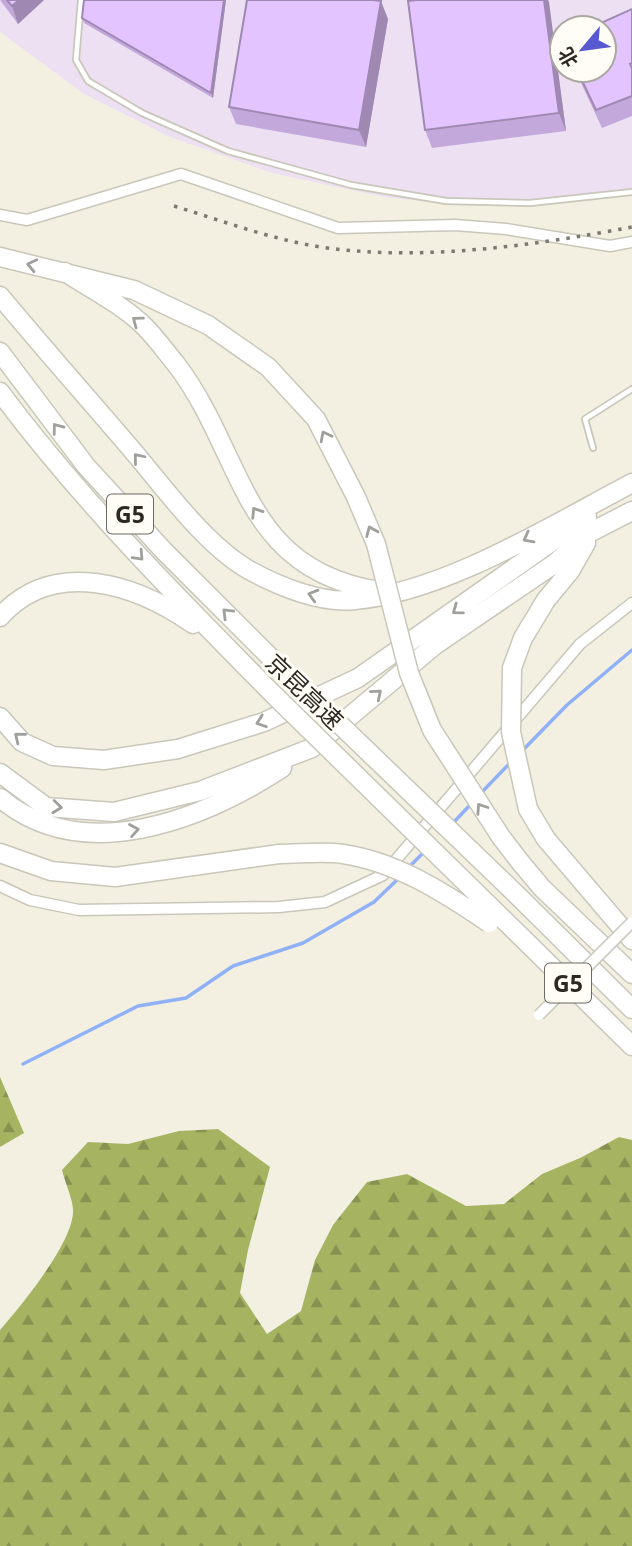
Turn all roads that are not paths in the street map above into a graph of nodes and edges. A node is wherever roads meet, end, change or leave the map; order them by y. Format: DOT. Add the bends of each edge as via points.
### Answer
graph roads {
  1 [pos="81,0"];
  2 [pos="632,192"];
  3 [pos="0,215"];
  4 [pos="632,242"];
  5 [pos="0,257"];
  6 [pos="65,272"];
  7 [pos="0,296"];
  8 [pos="0,352"];
  9 [pos="632,389"];
  10 [pos="0,392"];
  11 [pos="593,448"];
  12 [pos="632,484"];
  13 [pos="632,511"];
  14 [pos="592,532"];
  15 [pos="393,594"];
  16 [pos="632,603"];
  17 [pos="0,617"];
  18 [pos="228,648"];
  19 [pos="0,717"];
  20 [pos="312,748"];
  21 [pos="0,773"];
  22 [pos="0,798"];
  23 [pos="0,853"];
  24 [pos="0,886"];
  25 [pos="496,921"];
  26 [pos="632,922"];
  27 [pos="632,940"];
  28 [pos="632,974"];
  29 [pos="632,1009"];
  30 [pos="539,1015"];
  31 [pos="632,1046"];
  1 -- 2 [label="lane" via="76,60 88,81 151,118 228,151 362,187 446,201 530,203"];
  3 -- 4 [label="street" via="27,220 181,174 338,228 455,225 610,246"];
  6 -- 5 [label="highway, one-way"];
  15 -- 6 [label="highway, one-way" via="348,586 314,571 289,552 257,516 203,403 176,365 144,326"];
  28 -- 6 [label="highway, G5, one-way, bridge" via="521,863 432,730 409,673 376,544 316,419 268,367 208,325 146,296"];
  15 -- 7 [label="highway, one-way" via="353,601 316,597 248,570 195,525"];
  29 -- 8 [label="highway, 京昆高速 / G5, one-way, bridge" via="164,551 86,466"];
  9 -- 11 [label="lane" via="585,419"];
  10 -- 18 [label="highway, 京昆高速 / G5, one-way" via="52,462"];
  12 -- 15 [label="highway, one-way" via="515,544"];
  12 -- 19 [label="highway, one-way" via="358,678 264,722 178,749 104,761 53,756 22,742"];
  13 -- 14 [label="highway"];
  20 -- 14 [label="highway, one-way" via="435,645 554,564"];
  14 -- 27 [label="highway, bridge" via="523,638 512,668 511,732 528,810 546,839"];
  16 -- 24 [label="street" via="574,650 383,875 325,902 279,907 79,909 38,902"];
  17 -- 18 [label="highway" via="16,599 85,580 134,590"];
  18 -- 25 [label="highway, 京昆高速 / G5, bridge"];
  21 -- 20 [label="highway, one-way" via="47,807 114,812 200,792"];
  22 -- 20 [label="highway, one-way" via="41,822 83,832 128,832 186,818 244,793"];
  23 -- 25 [label="highway, bridge" via="51,871 115,877 278,854 343,854 392,868"];
  25 -- 31 [label="highway, 京昆高速 / G5" via="545,960"];
  26 -- 30 [label="street, bridge"];
}
